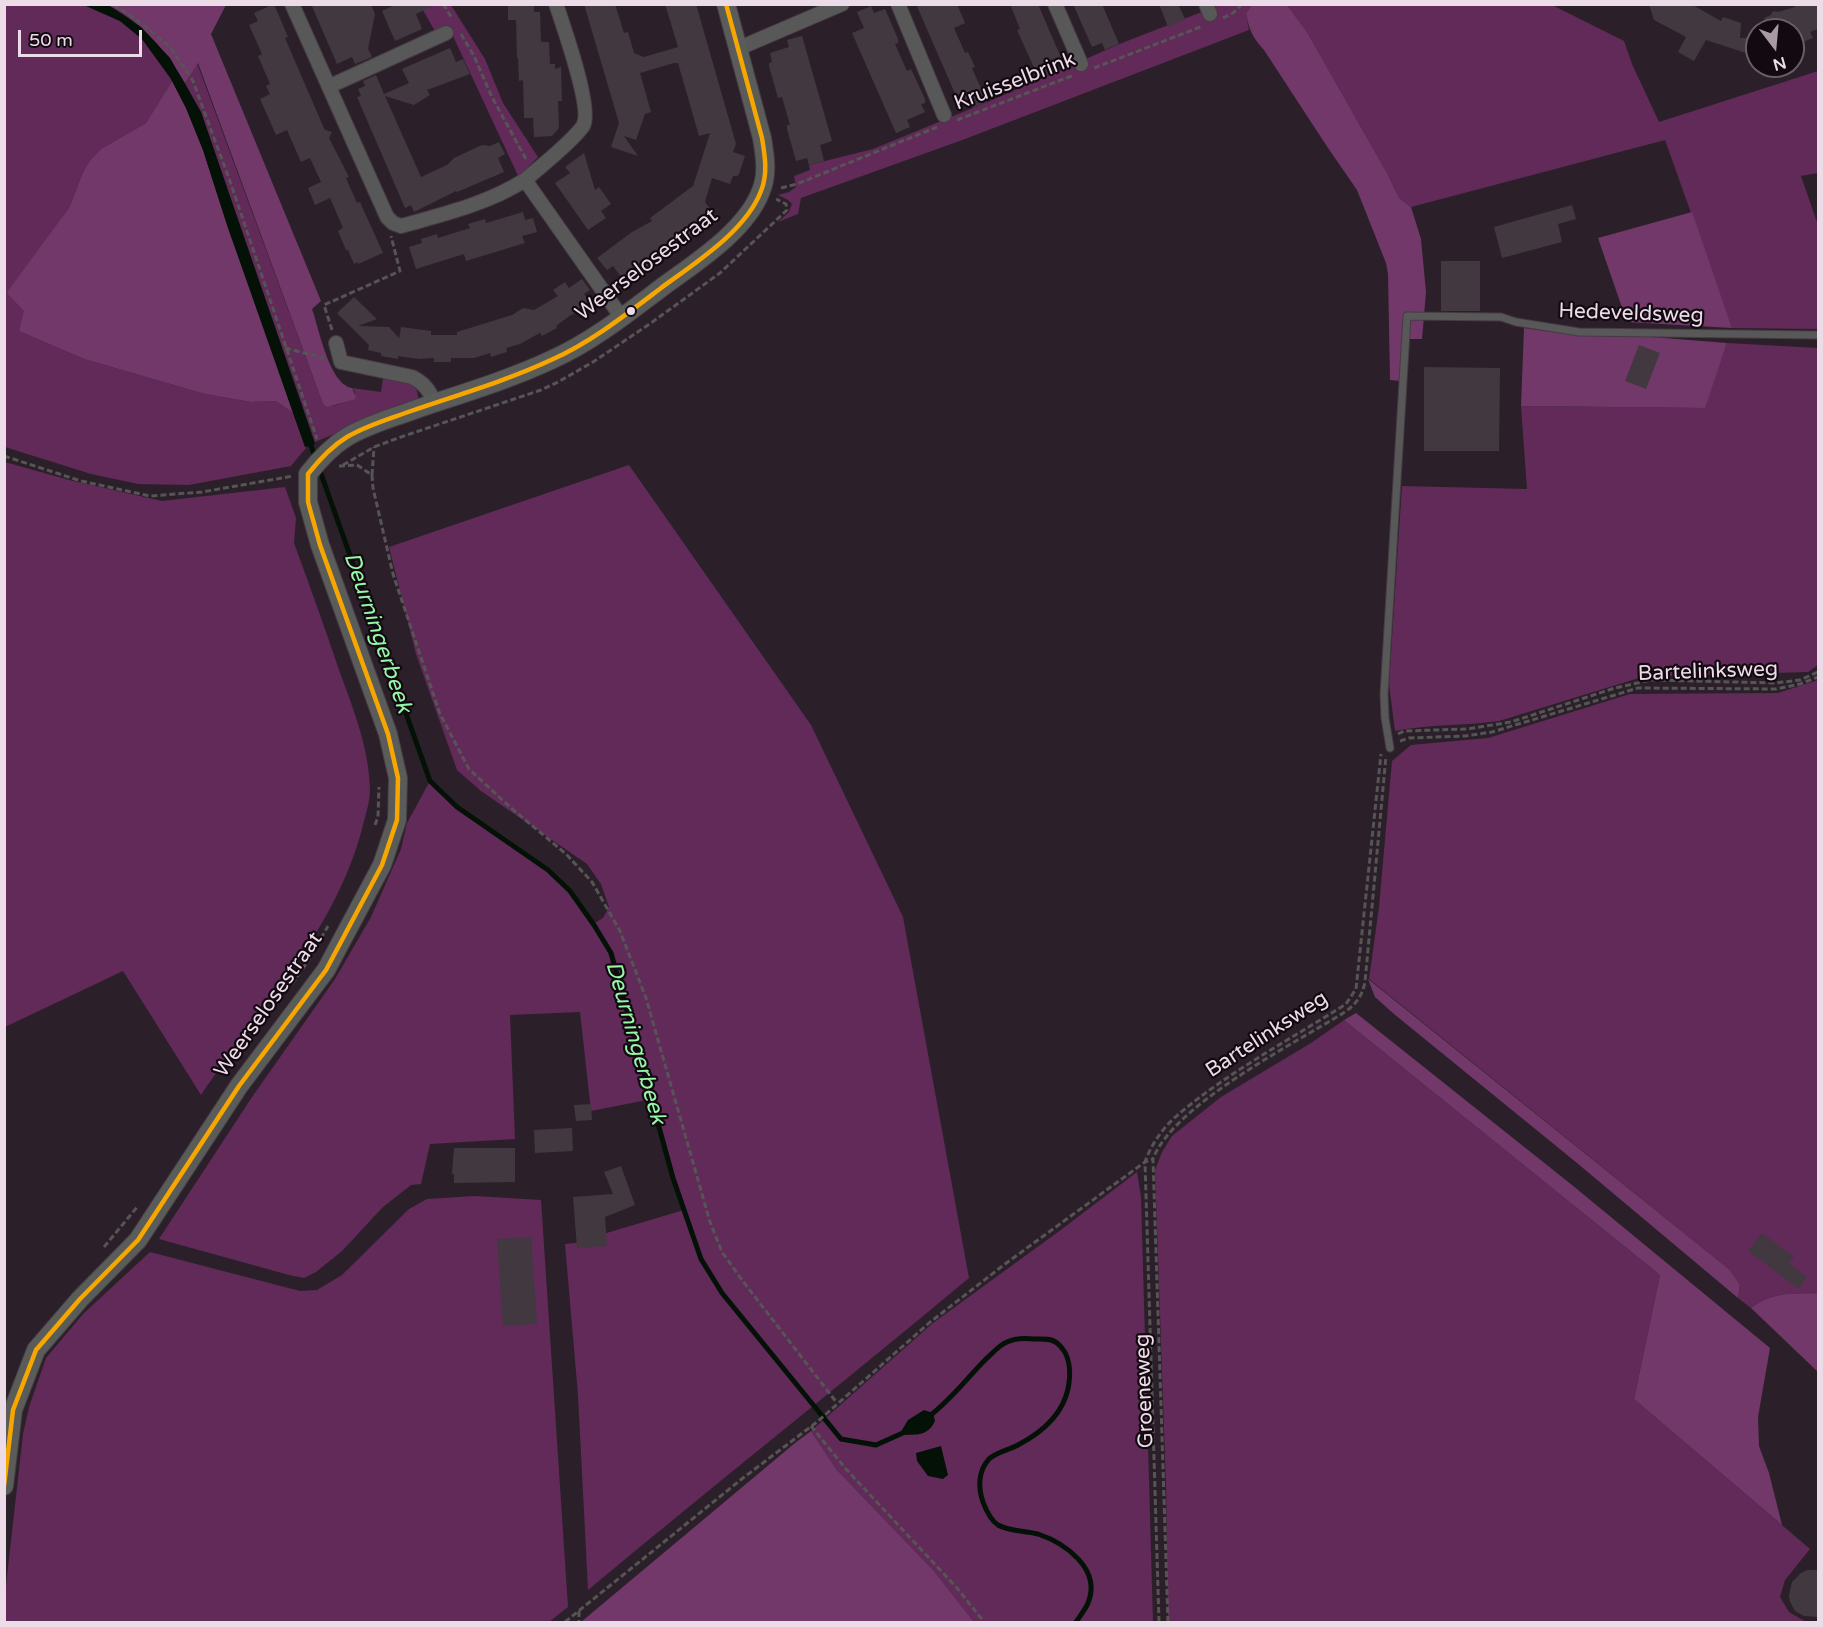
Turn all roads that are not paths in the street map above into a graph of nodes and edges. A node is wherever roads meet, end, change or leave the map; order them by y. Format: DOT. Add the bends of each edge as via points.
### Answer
graph roads {
  1 [pos="292,4"];
  2 [pos="556,4"];
  3 [pos="726,4"];
  4 [pos="842,4"];
  5 [pos="898,4"];
  6 [pos="1055,4"];
  7 [pos="446,33"];
  8 [pos="737,49"];
  9 [pos="1081,64"];
  10 [pos="330,86"];
  11 [pos="943,122"];
  12 [pos="529,176"];
  13 [pos="622,318"];
  14 [pos="1818,335"];
  15 [pos="336,343"];
  16 [pos="435,403"];
  17 [pos="1390,748"];
  18 [pos="7,1448"];
  19 [pos="4,1486"];
  1 -- 10 [label="street"];
  2 -- 12 [label="street" via="583,92 586,115 584,125"];
  3 -- 8 [label="street, Weerselosestraat"];
  4 -- 8 [label="street"];
  5 -- 11 [label="street"];
  6 -- 9 [label="street"];
  7 -- 10 [label="street"];
  8 -- 13 [label="street, Weerselosestraat" via="766,159 761,191 754,207 725,238"];
  10 -- 12 [label="street" via="393,223 401,226 464,208 505,192"];
  12 -- 13 [label="street"];
  13 -- 16 [label="street, Weerselosestraat" via="553,360"];
  14 -- 17 [label="lane, Hedeveldsweg" via="1579,332 1501,317 1407,316 1384,694"];
  15 -- 16 [label="street" via="341,362 412,377 430,390"];
  16 -- 18 [label="street, Weerselosestraat" via="368,426 316,461 308,502 388,734 398,778 397,820 382,865 326,970 239,1086 138,1240 36,1350 13,1410"];
  18 -- 19 [label="street, Weerselosestraat"];
}
